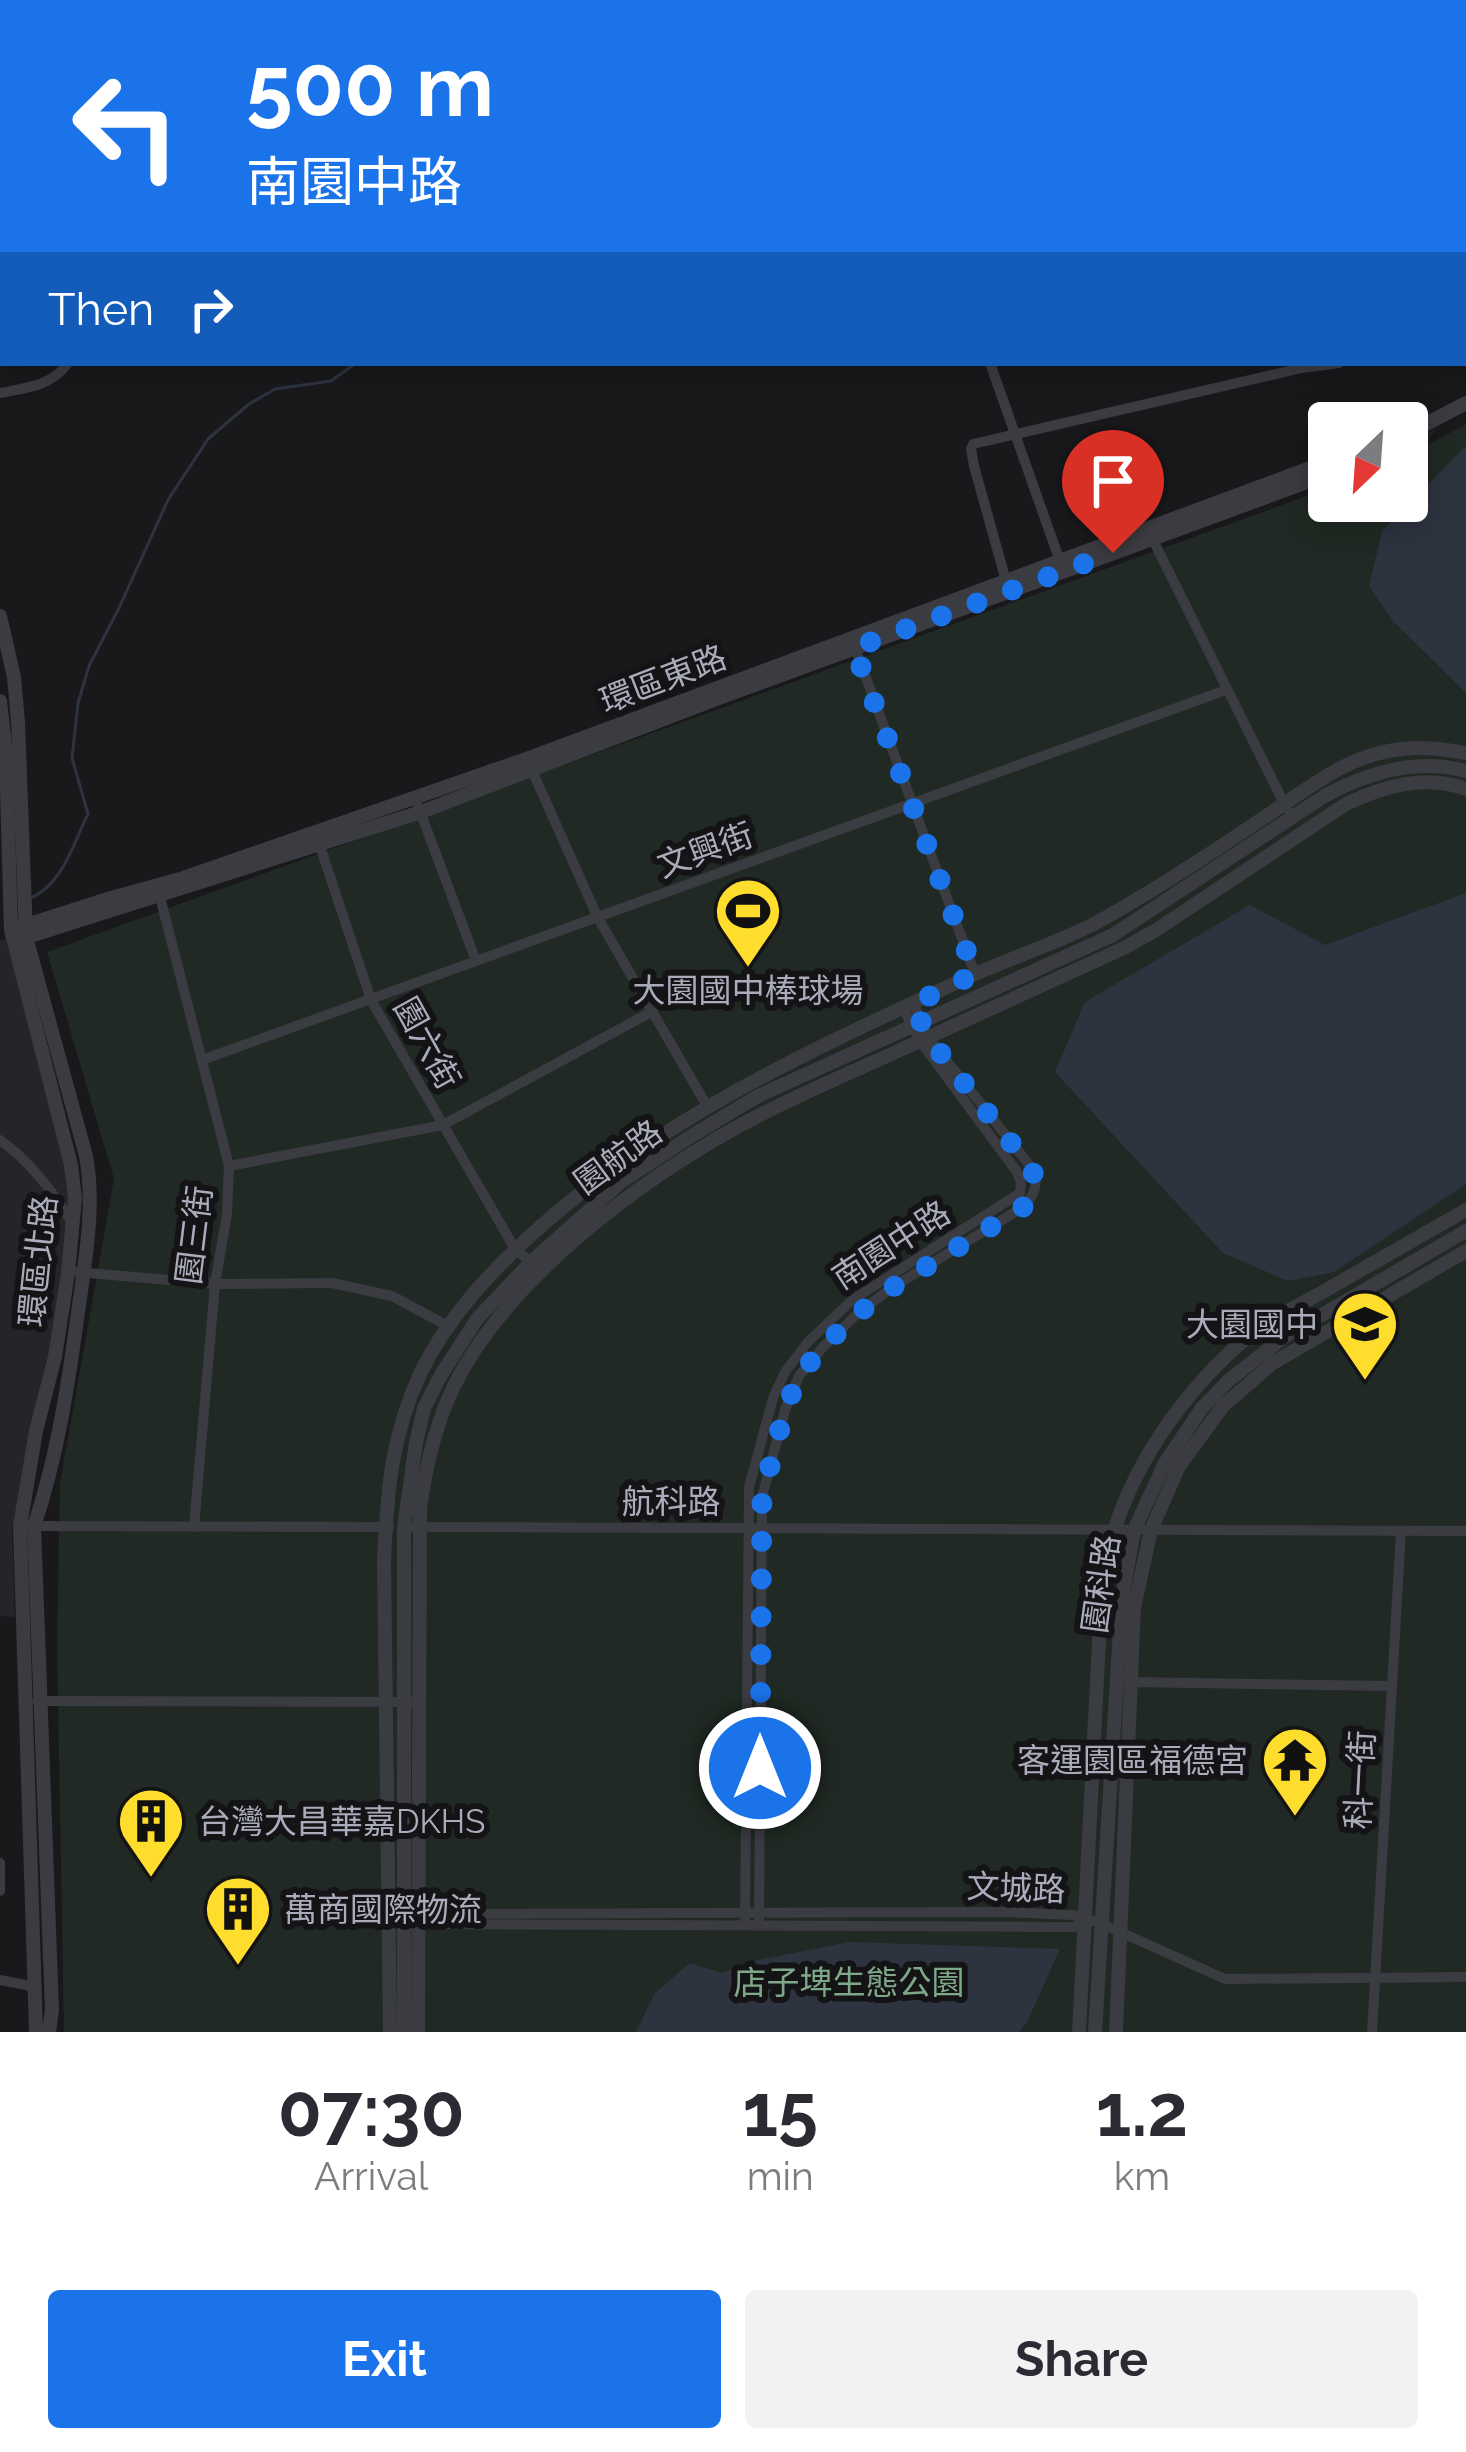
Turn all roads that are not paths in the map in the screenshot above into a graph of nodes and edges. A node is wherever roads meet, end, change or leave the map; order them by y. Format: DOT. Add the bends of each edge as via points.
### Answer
graph roads {
  1 [pos="66,366"];
  2 [pos="991,366"];
  3 [pos="1317,366"];
  4 [pos="0,393"];
  5 [pos="1466,393"];
  6 [pos="1466,403"];
  7 [pos="1428,413"];
  8 [pos="1428,423"];
  9 [pos="1016,434"];
  10 [pos="1308,470"];
  11 [pos="1308,481"];
  12 [pos="1150,534"];
  13 [pos="1061,566"];
  14 [pos="1006,581"];
  15 [pos="0,616"];
  16 [pos="854,642"];
  17 [pos="1226,690"];
  18 [pos="0,701"];
  19 [pos="1466,753"];
  20 [pos="529,764"];
  21 [pos="1466,771"];
  22 [pos="1466,789"];
  23 [pos="414,796"];
  24 [pos="911,803"];
  25 [pos="1288,811"];
  26 [pos="421,812"];
  27 [pos="317,837"];
  28 [pos="158,890"];
  29 [pos="17,903"];
  30 [pos="598,917"];
  31 [pos="19,933"];
  32 [pos="476,961"];
  33 [pos="975,974"];
  34 [pos="371,1000"];
  35 [pos="908,1006"];
  36 [pos="651,1012"];
  37 [pos="916,1024"];
  38 [pos="924,1039"];
  39 [pos="202,1060"];
  40 [pos="707,1106"];
  41 [pos="442,1125"];
  42 [pos="0,1140"];
  43 [pos="229,1166"];
  44 [pos="1466,1210"];
  45 [pos="72,1222"];
  46 [pos="1466,1231"];
  47 [pos="515,1249"];
  48 [pos="1466,1252"];
  49 [pos="530,1262"];
  50 [pos="76,1272"];
  51 [pos="215,1284"];
  52 [pos="448,1326"];
  53 [pos="27,1526"];
  54 [pos="194,1527"];
  55 [pos="386,1527"];
  56 [pos="411,1527"];
  57 [pos="748,1528"];
  58 [pos="762,1528"];
  59 [pos="1114,1530"];
  60 [pos="1134,1530"];
  61 [pos="1151,1530"];
  62 [pos="1400,1531"];
  63 [pos="1466,1531"];
  64 [pos="1129,1682"];
  65 [pos="1392,1686"];
  66 [pos="34,1701"];
  67 [pos="402,1702"];
  68 [pos="0,1863"];
  69 [pos="0,1891"];
  70 [pos="404,1918"];
  71 [pos="752,1918"];
  72 [pos="1093,1921"];
  73 [pos="1121,1930"];
  74 [pos="1466,1977"];
  75 [pos="1376,1978"];
  76 [pos="0,1980"];
  77 [pos="36,1987"];
  78 [pos="36,2032"];
  79 [pos="49,2032"];
  80 [pos="390,2032"];
  81 [pos="404,2032"];
  82 [pos="418,2032"];
  83 [pos="1079,2032"];
  84 [pos="1095,2032"];
  85 [pos="1116,2032"];
  86 [pos="1372,2032"];
  1 -- 4 [label="street" via="37,386"];
  2 -- 9 [label="street"];
  3 -- 9 [label="street"];
  5 -- 7 [label="street"];
  6 -- 8 [label="street"];
  9 -- 13 [label="street"];
  9 -- 14 [label="street" via="971,449"];
  10 -- 12 [label="street, 環區東路"];
  11 -- 12 [label="street, 環區東路"];
  12 -- 13 [label="street, 環區東路"];
  12 -- 17 [label="street"];
  13 -- 14 [label="street, 環區東路"];
  13 -- 16 [label="street, 環區東路"];
  14 -- 16 [label="street, 環區東路"];
  15 -- 29 [label="street" via="18,722"];
  16 -- 20 [label="street, 環區東路"];
  16 -- 24 [label="street"];
  17 -- 24 [label="street, 文興街"];
  17 -- 25 [label="street"];
  18 -- 29 [label="street"];
  19 -- 25 [label="street" via="1370,755 1342,765"];
  20 -- 23 [label="street, 環區東路"];
  20 -- 26 [label="street, 環區東路"];
  20 -- 30 [label="street"];
  21 -- 25 [label="street, 園航路" via="1388,769"];
  22 -- 38 [label="street" via="1426,782 1375,790 1124,948"];
  23 -- 26 [label="street"];
  23 -- 27 [label="street, 環區東路"];
  24 -- 30 [label="street, 文興街"];
  24 -- 33 [label="street"];
  25 -- 33 [label="street" via="1109,916"];
  25 -- 37 [label="street, 園航路" via="1113,935"];
  26 -- 27 [label="street, 環區東路"];
  26 -- 32 [label="street"];
  27 -- 28 [label="street, 環區東路"];
  27 -- 34 [label="street, 園六街"];
  28 -- 31 [label="street, 環區東路"];
  28 -- 39 [label="street, 園三街"];
  29 -- 31 [label="street"];
  30 -- 32 [label="street, 文興街"];
  30 -- 36 [label="street"];
  31 -- 45 [label="street, 環區北路" via="71,1165"];
  31 -- 50 [label="street, 環區北路" via="92,1186"];
  32 -- 34 [label="street, 文興街"];
  33 -- 35 [label="street"];
  34 -- 39 [label="street, 文興街"];
  34 -- 41 [label="street, 園六街"];
  35 -- 37 [label="street, 南園中路"];
  35 -- 40 [label="street"];
  36 -- 40 [label="street"];
  36 -- 41 [label="street"];
  37 -- 38 [label="street, 南園中路"];
  37 -- 49 [label="street, 園航路" via="693,1135 621,1182"];
  38 -- 56 [label="street" via="699,1150 572,1243 503,1313 456,1382"];
  38 -- 57 [label="street, 南園中路" via="1017,1172 1020,1193 852,1300 808,1342 785,1372 764,1425 748,1487"];
  38 -- 58 [label="street, 南園中路" via="1030,1167 1033,1197 856,1315 799,1376 762,1497"];
  39 -- 43 [label="street, 園三街"];
  40 -- 47 [label="street" via="628,1155"];
  41 -- 43 [label="street"];
  41 -- 47 [label="street, 園六街"];
  42 -- 45 [label="street" via="47,1184"];
  43 -- 51 [label="street, 園三街"];
  44 -- 59 [label="street" via="1252,1334 1163,1430"];
  45 -- 50 [label="street, 環區北路"];
  46 -- 60 [label="street, 園科路" via="1284,1337 1228,1381 1182,1435"];
  47 -- 49 [label="street, 園六街"];
  47 -- 52 [label="street"];
  48 -- 61 [label="street" via="1246,1385 1179,1466"];
  49 -- 56 [label="street, 園航路" via="477,1319 424,1408"];
  50 -- 51 [label="street"];
  50 -- 53 [label="street, 環區北路" via="36,1431"];
  51 -- 52 [label="street" via="349,1286 392,1296"];
  51 -- 54 [label="street, 園三街"];
  52 -- 55 [label="street" via="396,1441"];
  53 -- 54 [label="street, 航科路"];
  53 -- 66 [label="street, 環區北路"];
  54 -- 55 [label="street, 航科路"];
  55 -- 56 [label="street, 航科路"];
  55 -- 67 [label="street"];
  56 -- 57 [label="street, 航科路"];
  56 -- 67 [label="street, 園航路"];
  57 -- 58 [label="street, 航科路"];
  57 -- 71 [label="street, 南園中路"];
  58 -- 59 [label="street, 航科路"];
  58 -- 71 [label="street, 南園中路"];
  59 -- 60 [label="street, 航科路"];
  59 -- 72 [label="street" via="1100,1622"];
  60 -- 61 [label="street, 航科路"];
  60 -- 72 [label="street, 園科路"];
  61 -- 62 [label="street, 航科路"];
  61 -- 64 [label="street"];
  62 -- 63 [label="street, 航科路"];
  62 -- 65 [label="street, 科一街"];
  64 -- 65 [label="street"];
  64 -- 73 [label="street"];
  65 -- 75 [label="street, 科一街"];
  66 -- 67 [label="street"];
  66 -- 77 [label="street, 環區北路"];
  66 -- 79 [label="street, 環區北路"];
  67 -- 70 [label="street, 園航路"];
  68 -- 69 [label="street"];
  70 -- 71 [label="street, 文城路"];
  70 -- 80 [label="street"];
  70 -- 81 [label="street, 園航路"];
  70 -- 82 [label="street"];
  71 -- 72 [label="street, 文城路" via="1074,1927"];
  72 -- 73 [label="street"];
  72 -- 83 [label="street"];
  72 -- 84 [label="street, 園科路"];
  73 -- 75 [label="street" via="1225,1979"];
  73 -- 85 [label="street"];
  74 -- 75 [label="street"];
  75 -- 86 [label="street, 科一街"];
  76 -- 77 [label="street"];
  77 -- 78 [label="street, 環區北路"];
}
